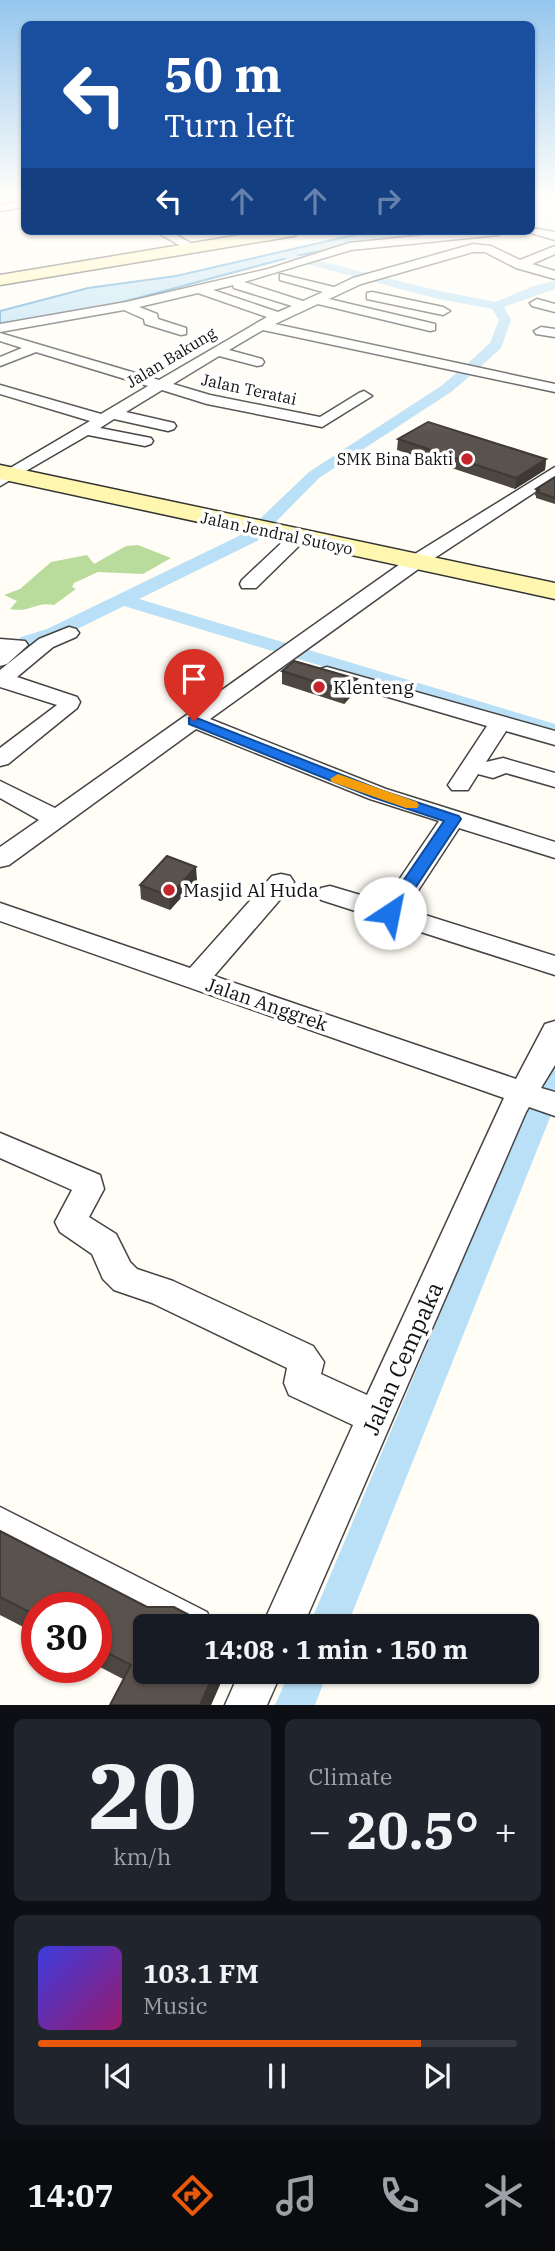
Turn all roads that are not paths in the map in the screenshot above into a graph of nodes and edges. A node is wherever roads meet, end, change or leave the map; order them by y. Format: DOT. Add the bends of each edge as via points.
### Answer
graph roads {
  1 [pos="27,276"];
  2 [pos="267,276"];
  3 [pos="298,276"];
  4 [pos="371,276"];
  5 [pos="0,280"];
  6 [pos="229,282"];
  7 [pos="197,288"];
  8 [pos="337,290"];
  9 [pos="312,303"];
  10 [pos="537,303"];
  11 [pos="125,306"];
  12 [pos="555,308"];
  13 [pos="443,312"];
  14 [pos="281,317"];
  15 [pos="261,325"];
  16 [pos="430,327"];
  17 [pos="0,328"];
  18 [pos="181,331"];
  19 [pos="0,337"];
  20 [pos="35,348"];
  21 [pos="216,351"];
  22 [pos="0,362"];
  23 [pos="257,362"];
  24 [pos="159,386"];
  25 [pos="555,388"];
  26 [pos="0,389"];
  27 [pos="364,396"];
  28 [pos="43,402"];
  29 [pos="27,410"];
  30 [pos="106,417"];
  31 [pos="168,426"];
  32 [pos="84,430"];
  33 [pos="145,441"];
  34 [pos="555,472"];
  35 [pos="3,476"];
  36 [pos="298,537"];
  37 [pos="418,561"];
  38 [pos="249,584"];
  39 [pos="555,591"];
  40 [pos="69,634"];
  41 [pos="27,643"];
  42 [pos="293,650"];
  43 [pos="1,673"];
  44 [pos="194,721"];
  45 [pos="500,723"];
  46 [pos="555,738"];
  47 [pos="0,760"];
  48 [pos="555,780"];
  49 [pos="0,788"];
  50 [pos="56,819"];
  51 [pos="453,819"];
  52 [pos="555,850"];
  53 [pos="0,859"];
  54 [pos="281,882"];
  55 [pos="330,894"];
  56 [pos="0,912"];
  57 [pos="390,913"];
  58 [pos="555,966"];
  59 [pos="196,979"];
  60 [pos="555,1031"];
  61 [pos="542,1099"];
  62 [pos="0,1145"];
  63 [pos="375,1417"];
  64 [pos="0,1526"];
  65 [pos="169,1614"];
  66 [pos="287,1614"];
  67 [pos="255,1684"];
  68 [pos="246,1705"];
  1 -- 5 [label="street"];
  2 -- 6 [label="street"];
  3 -- 8 [label="street"];
  4 -- 8 [label="street, Jalan Bakung"];
  6 -- 7 [label="street"];
  6 -- 9 [label="street"];
  7 -- 11 [label="street"];
  7 -- 14 [label="street"];
  8 -- 9 [label="street, Jalan Bakung"];
  8 -- 13 [label="street"];
  9 -- 14 [label="street, Jalan Bakung"];
  9 -- 16 [label="street"];
  10 -- 12 [label="street"];
  11 -- 17 [label="street"];
  11 -- 18 [label="street" via="152,317 150,321"];
  14 -- 15 [label="street, Jalan Bakung"];
  15 -- 21 [label="street, Jalan Bakung"];
  15 -- 25 [label="street"];
  19 -- 20 [label="street, Jalan Teratai"];
  20 -- 22 [label="street"];
  20 -- 24 [label="street, Jalan Teratai"];
  21 -- 23 [label="street"];
  21 -- 24 [label="street, Jalan Bakung"];
  24 -- 27 [label="street, Jalan Teratai" via="322,422"];
  24 -- 30 [label="street, Jalan Bakung"];
  26 -- 28 [label="street"];
  28 -- 29 [label="street"];
  28 -- 30 [label="street"];
  30 -- 31 [label="street"];
  30 -- 32 [label="street, Jalan Bakung"];
  32 -- 33 [label="street"];
  32 -- 35 [label="street, Jalan Bakung"];
  34 -- 37 [label="street"];
  35 -- 36 [label="street, Jalan Jendral Sutoyo"];
  36 -- 37 [label="street, Jalan Jendral Sutoyo"];
  36 -- 38 [label="street"];
  37 -- 39 [label="street, Jalan Jendral Sutoyo"];
  37 -- 42 [label="street"];
  40 -- 41 [label="street"];
  41 -- 43 [label="street"];
  42 -- 44 [label="street"];
  42 -- 45 [label="street"];
  43 -- 47 [label="street" via="69,702"];
  44 -- 50 [label="street"];
  44 -- 51 [label="street"];
  45 -- 46 [label="street"];
  45 -- 48 [label="street" via="466,776 503,765"];
  49 -- 50 [label="street"];
  50 -- 53 [label="street"];
  51 -- 52 [label="street"];
  51 -- 57 [label="street"];
  54 -- 59 [label="street"];
  55 -- 57 [label="street"];
  56 -- 59 [label="street, Jalan Anggrek"];
  57 -- 58 [label="street"];
  59 -- 61 [label="street, Jalan Anggrek"];
  60 -- 61 [label="street, Jalan Cempaka"];
  61 -- 63 [label="street, Jalan Cempaka" via="513,1108"];
  62 -- 63 [label="street" via="89,1184 71,1222 104,1244 121,1276 301,1357 306,1362 302,1383"];
  63 -- 66 [label="street, Jalan Cempaka"];
  64 -- 65 [label="street"];
  67 -- 68 [label="street"];
}
